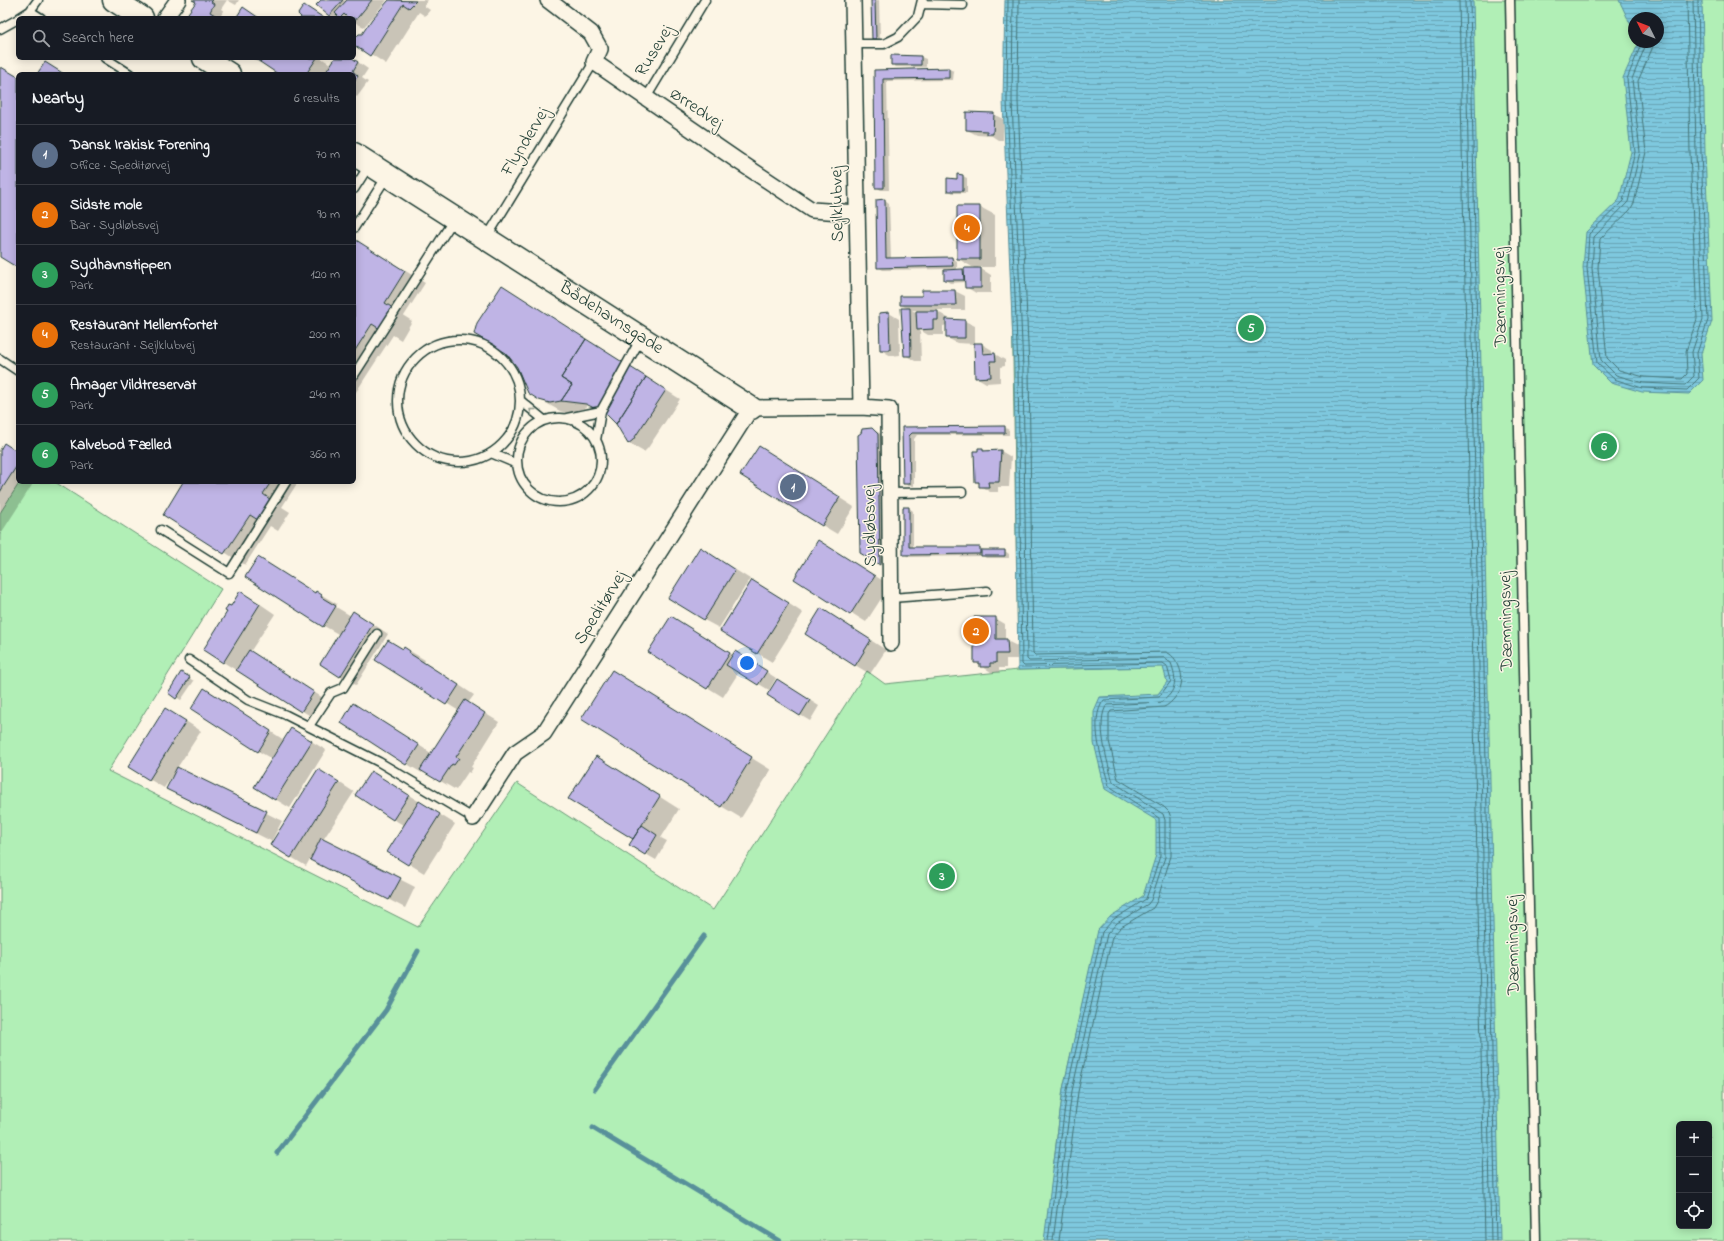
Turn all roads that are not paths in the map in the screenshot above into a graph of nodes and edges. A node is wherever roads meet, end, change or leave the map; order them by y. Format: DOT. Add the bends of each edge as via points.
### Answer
graph roads {
  1 [pos="38,0"];
  2 [pos="114,0"];
  3 [pos="178,0"];
  4 [pos="548,0"];
  5 [pos="705,0"];
  6 [pos="853,0"];
  7 [pos="1510,0"];
  8 [pos="922,2"];
  9 [pos="963,5"];
  10 [pos="30,12"];
  11 [pos="22,16"];
  12 [pos="37,16"];
  13 [pos="139,16"];
  14 [pos="167,16"];
  15 [pos="16,19"];
  16 [pos="0,29"];
  17 [pos="854,44"];
  18 [pos="107,60"];
  19 [pos="207,60"];
  20 [pos="594,62"];
  21 [pos="127,72"];
  22 [pos="226,72"];
  23 [pos="646,98"];
  24 [pos="370,164"];
  25 [pos="356,186"];
  26 [pos="857,213"];
  27 [pos="454,218"];
  28 [pos="356,220"];
  29 [pos="486,238"];
  30 [pos="641,338"];
  31 [pos="0,359"];
  32 [pos="16,370"];
  33 [pos="356,372"];
  34 [pos="521,401"];
  35 [pos="861,407"];
  36 [pos="751,408"];
  37 [pos="601,411"];
  38 [pos="567,418"];
  39 [pos="544,420"];
  40 [pos="596,440"];
  41 [pos="491,453"];
  42 [pos="516,464"];
  43 [pos="285,484"];
  44 [pos="962,492"];
  45 [pos="890,493"];
  46 [pos="161,530"];
  47 [pos="987,591"];
  48 [pos="891,598"];
  49 [pos="377,634"];
  50 [pos="891,643"];
  51 [pos="189,660"];
  52 [pos="309,726"];
  53 [pos="473,818"];
  54 [pos="1536,1241"];
  1 -- 10 [label="lane"];
  2 -- 13 [label="street"];
  3 -- 14 [label="street"];
  4 -- 20 [label="street" via="591,32 600,49"];
  5 -- 23 [label="lane, Rusevej"];
  6 -- 17 [label="street, Sejlklubvej"];
  7 -- 54 [label="lane, Dæmningsvej"];
  8 -- 9 [label="lane"];
  8 -- 17 [label="lane" via="918,16 898,37 884,44"];
  10 -- 11 [label="lane"];
  10 -- 12 [label="lane"];
  15 -- 16 [label="lane"];
  17 -- 26 [label="street, Sejlklubvej"];
  18 -- 21 [label="lane"];
  19 -- 22 [label="street"];
  20 -- 23 [label="street, Ørredvej"];
  20 -- 29 [label="lane, Flyndervej"];
  23 -- 26 [label="street, Ørredvej" via="812,210"];
  24 -- 25 [label="lane"];
  24 -- 27 [label="street, Bådehavnsgade"];
  24 -- 28 [label="lane"];
  26 -- 35 [label="street, Sejlklubvej"];
  27 -- 29 [label="street, Bådehavnsgade"];
  27 -- 33 [label="lane"];
  29 -- 30 [label="street, Bådehavnsgade"];
  30 -- 36 [label="street, Bådehavnsgade"];
  30 -- 37 [label="lane"];
  31 -- 32 [label="lane"];
  39 -- 34 [label="lane, one-way"];
  34 -- 41 [label="lane" via="512,431 503,444"];
  34 -- 41 [label="lane" via="517,381 508,363 494,350 475,341 455,339 436,344 419,355 406,370 399,389 398,409 404,428 416,444 432,456 452,462 472,461"];
  35 -- 36 [label="street"];
  35 -- 45 [label="street, Sydløbsvej" via="889,409"];
  36 -- 53 [label="street, Speditørvej" via="544,733 515,753"];
  37 -- 38 [label="lane"];
  37 -- 40 [label="lane"];
  38 -- 39 [label="lane"];
  38 -- 40 [label="lane" via="581,424"];
  39 -- 42 [label="lane" via="532,427 523,438"];
  40 -- 42 [label="lane" via="602,460 600,474 593,487 569,502 554,503 540,499 528,490 520,478"];
  41 -- 42 [label="lane"];
  43 -- 46 [label="lane" via="229,573"];
  44 -- 45 [label="lane"];
  45 -- 48 [label="street, Sydløbsvej"];
  47 -- 48 [label="lane"];
  48 -- 50 [label="street, Sydløbsvej"];
  49 -- 52 [label="lane" via="343,688 331,693"];
  51 -- 52 [label="lane" via="248,700 286,714"];
  52 -- 53 [label="lane" via="379,762"];
}
